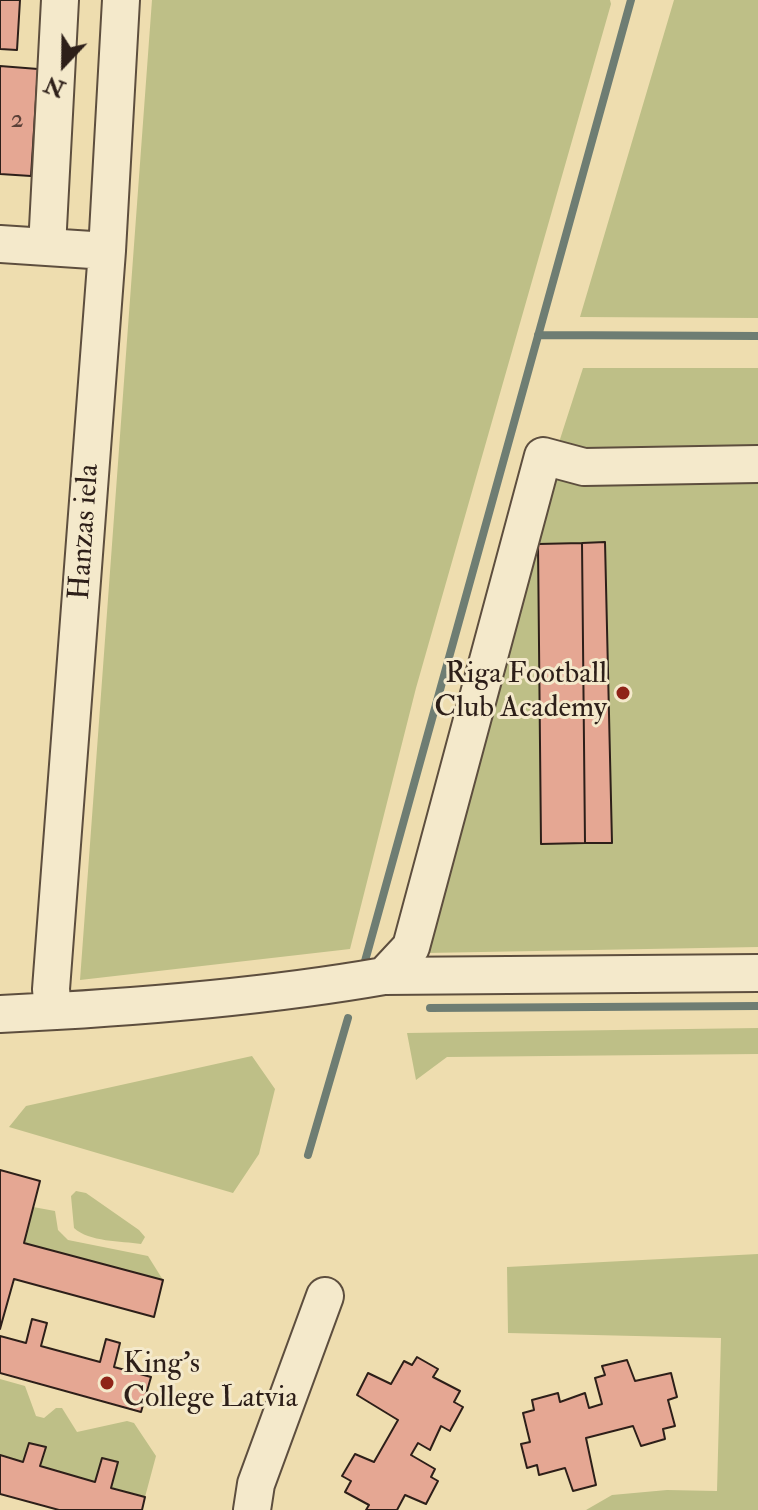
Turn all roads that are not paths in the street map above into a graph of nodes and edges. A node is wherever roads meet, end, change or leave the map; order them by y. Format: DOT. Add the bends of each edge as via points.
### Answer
graph roads {
  1 [pos="60,0"];
  2 [pos="121,0"];
  3 [pos="0,244"];
  4 [pos="47,247"];
  5 [pos="107,251"];
  6 [pos="758,464"];
  7 [pos="758,973"];
  8 [pos="384,976"];
  9 [pos="53,1011"];
  10 [pos="0,1014"];
  11 [pos="325,1296"];
  12 [pos="252,1510"];
  1 -- 4 [label="street"];
  2 -- 5 [label="street, Hanzas iela"];
  3 -- 4 [label="street"];
  4 -- 5 [label="street"];
  5 -- 9 [label="street, Hanzas iela"];
  6 -- 8 [label="street" via="584,467 543,456 411,947"];
  7 -- 8 [label="street"];
  8 -- 9 [label="street"];
  9 -- 10 [label="street"];
  11 -- 12 [label="street" via="256,1484"];
}
